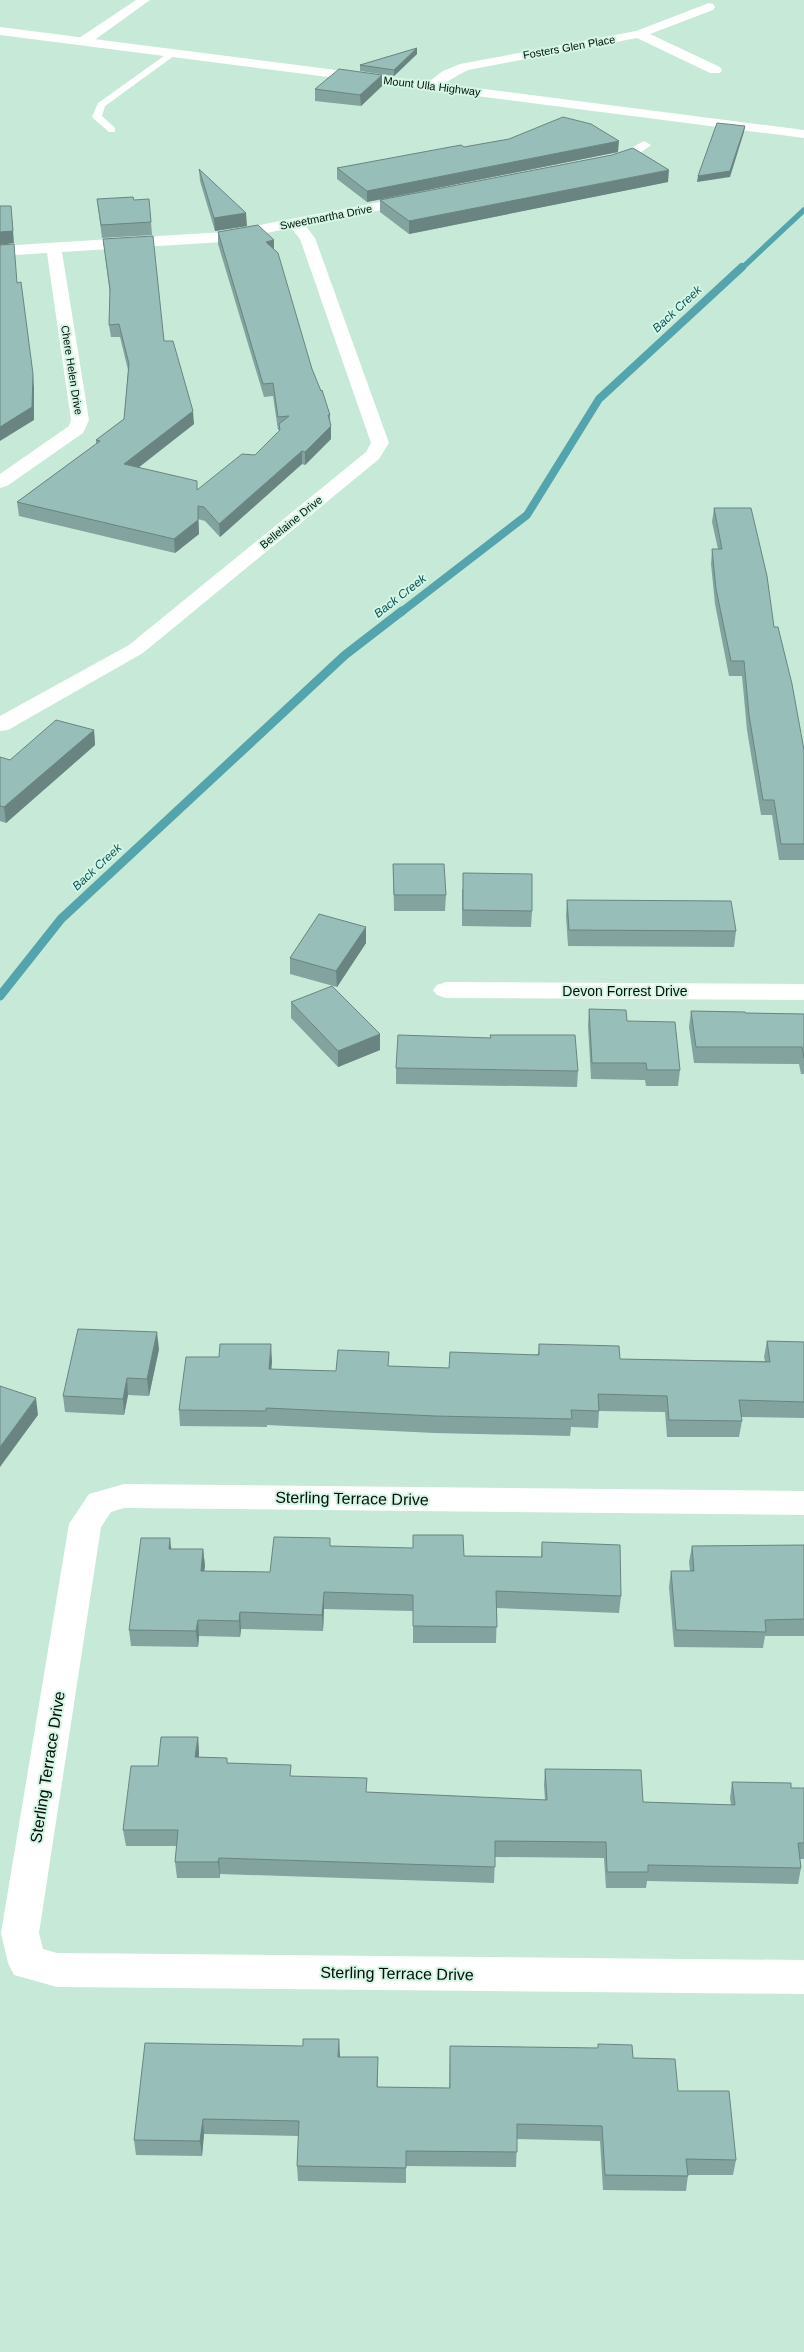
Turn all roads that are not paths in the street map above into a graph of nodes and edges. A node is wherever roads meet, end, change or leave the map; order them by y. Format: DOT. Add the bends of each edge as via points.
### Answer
graph roads {
  1 [pos="144,0"];
  2 [pos="708,7"];
  3 [pos="0,31"];
  4 [pos="639,34"];
  5 [pos="84,42"];
  6 [pos="174,53"];
  7 [pos="715,70"];
  8 [pos="430,86"];
  9 [pos="112,130"];
  10 [pos="804,134"];
  11 [pos="644,145"];
  12 [pos="586,166"];
  13 [pos="431,196"];
  14 [pos="295,223"];
  15 [pos="54,248"];
  16 [pos="0,251"];
  17 [pos="0,482"];
  18 [pos="0,725"];
  19 [pos="446,990"];
  20 [pos="804,992"];
  21 [pos="804,1503"];
  22 [pos="804,1977"];
  1 -- 5 [label="street"];
  2 -- 4 [label="street, Fosters Glen Place"];
  3 -- 5 [label="street, Mount Ulla Highway"];
  4 -- 7 [label="street"];
  4 -- 8 [label="street, Fosters Glen Place" via="465,67"];
  5 -- 6 [label="street, Mount Ulla Highway"];
  6 -- 8 [label="street, Mount Ulla Highway"];
  6 -- 9 [label="lane" via="101,105 97,117"];
  8 -- 10 [label="street, Mount Ulla Highway"];
  11 -- 12 [label="street" via="627,156"];
  13 -- 14 [label="street, Sweetmartha Drive"];
  14 -- 15 [label="street, Sweetmartha Drive" via="222,237"];
  14 -- 18 [label="street, Bellelaine Drive" via="306,238 380,443 374,455 136,649"];
  15 -- 16 [label="street, Sweetmartha Drive"];
  15 -- 17 [label="street, Chere Helen Drive" via="80,420 77,429"];
  19 -- 20 [label="street, Devon Forrest Drive"];
  21 -- 22 [label="street, Sterling Terrace Drive" via="124,1496 100,1503 84,1524 20,1933 27,1963 57,1970"];
}
